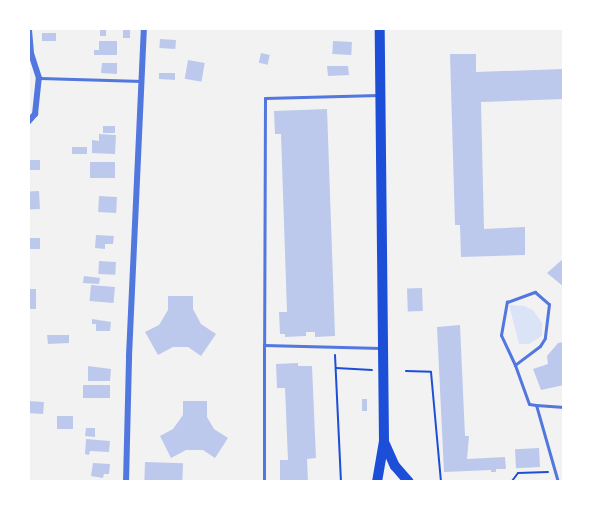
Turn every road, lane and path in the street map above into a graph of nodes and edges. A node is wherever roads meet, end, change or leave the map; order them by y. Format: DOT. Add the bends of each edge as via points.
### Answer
graph roads {
  1 [pos="29,28"];
  2 [pos="144,28"];
  3 [pos="380,28"];
  4 [pos="39,78"];
  5 [pos="142,81"];
  6 [pos="381,95"];
  7 [pos="28,122"];
  8 [pos="264,345"];
  9 [pos="334,347"];
  10 [pos="383,348"];
  11 [pos="515,364"];
  12 [pos="336,368"];
  13 [pos="372,370"];
  14 [pos="406,371"];
  15 [pos="536,405"];
  16 [pos="564,407"];
  17 [pos="384,441"];
  18 [pos="556,471"];
  19 [pos="564,478"];
  20 [pos="558,480"];
  21 [pos="512,481"];
  22 [pos="126,482"];
  23 [pos="264,482"];
  24 [pos="341,482"];
  25 [pos="377,482"];
  26 [pos="409,482"];
  27 [pos="441,482"];
  28 [pos="472,482"];
  1 -- 4 [label="street"];
  2 -- 5 [label="street"];
  3 -- 6 [label="main road"];
  4 -- 5 [label="lane"];
  4 -- 7 [label="street" via="35,114"];
  5 -- 22 [label="street"];
  6 -- 8 [label="lane" via="265,98"];
  6 -- 10 [label="main road"];
  8 -- 9 [label="lane"];
  8 -- 23 [label="lane"];
  9 -- 10 [label="lane"];
  9 -- 12 [label="path"];
  10 -- 17 [label="main road"];
  11 -- 11 [label="lane" via="545,338 549,304 535,292 507,302 501,335"];
  11 -- 15 [label="lane" via="529,404"];
  12 -- 13 [label="path"];
  12 -- 24 [label="path"];
  14 -- 27 [label="path" via="432,372"];
  15 -- 16 [label="lane"];
  15 -- 18 [label="lane"];
  17 -- 25 [label="main road"];
  17 -- 26 [label="main road" via="395,466"];
  18 -- 20 [label="lane"];
  18 -- 21 [label="path" via="518,473"];
  19 -- 20 [label="lane"];
  21 -- 28 [label="path"];
}
